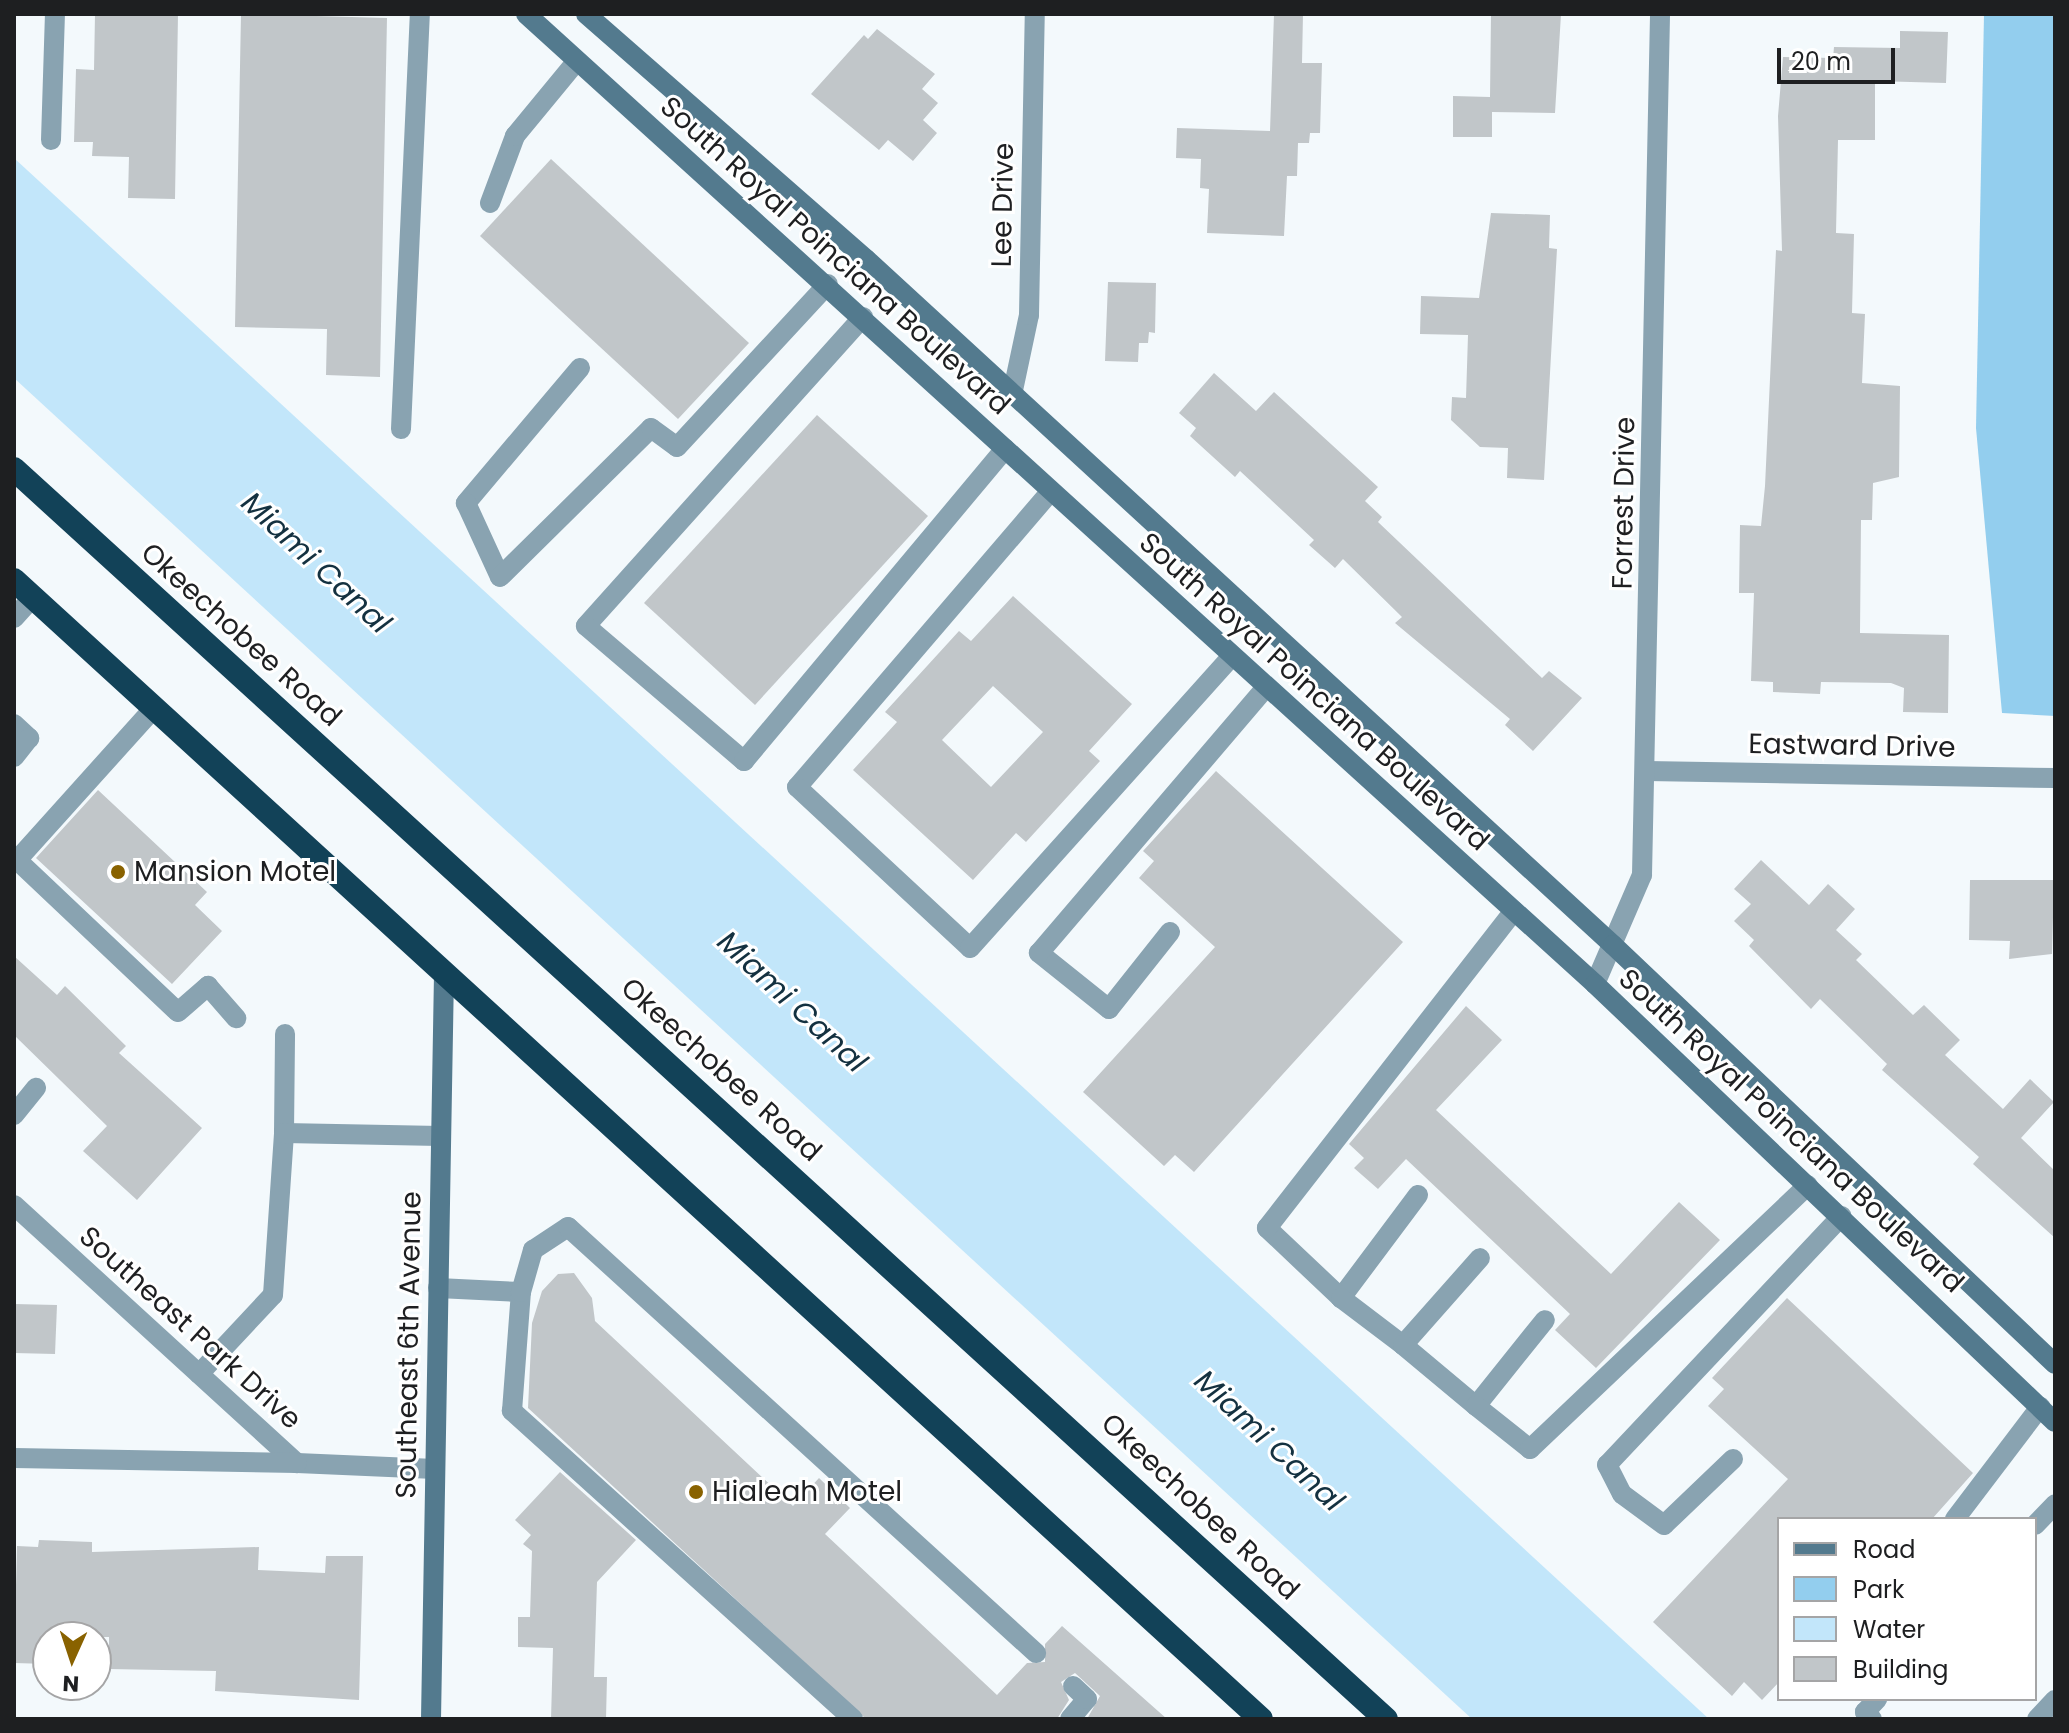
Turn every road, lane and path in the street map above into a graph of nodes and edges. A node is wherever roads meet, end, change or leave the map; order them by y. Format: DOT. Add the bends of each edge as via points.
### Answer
graph roads {
  1 [pos="55,14"];
  2 [pos="420,14"];
  3 [pos="526,14"];
  4 [pos="586,14"];
  5 [pos="1035,14"];
  6 [pos="1660,14"];
  7 [pos="576,62"];
  8 [pos="51,140"];
  9 [pos="490,203"];
  10 [pos="828,284"];
  11 [pos="863,317"];
  12 [pos="580,368"];
  13 [pos="1012,395"];
  14 [pos="401,429"];
  15 [pos="1005,449"];
  16 [pos="14,469"];
  17 [pos="1051,491"];
  18 [pos="14,580"];
  19 [pos="33,597"];
  20 [pos="14,618"];
  21 [pos="1232,656"];
  22 [pos="1265,688"];
  23 [pos="154,708"];
  24 [pos="14,724"];
  25 [pos="14,757"];
  26 [pos="1647,771"];
  27 [pos="2055,778"];
  28 [pos="1514,911"];
  29 [pos="1170,932"];
  30 [pos="1613,945"];
  31 [pos="444,972"];
  32 [pos="1595,984"];
  33 [pos="236,1018"];
  34 [pos="285,1034"];
  35 [pos="36,1088"];
  36 [pos="14,1115"];
  37 [pos="284,1133"];
  38 [pos="440,1136"];
  39 [pos="1808,1185"];
  40 [pos="1418,1195"];
  41 [pos="14,1205"];
  42 [pos="1842,1216"];
  43 [pos="1480,1258"];
  44 [pos="438,1288"];
  45 [pos="521,1292"];
  46 [pos="1341,1298"];
  47 [pos="1545,1320"];
  48 [pos="1403,1345"];
  49 [pos="2055,1364"];
  50 [pos="199,1374"];
  51 [pos="1476,1406"];
  52 [pos="2040,1407"];
  53 [pos="2055,1422"];
  54 [pos="14,1458"];
  55 [pos="1733,1459"];
  56 [pos="297,1463"];
  57 [pos="435,1469"];
  58 [pos="2055,1504"];
  59 [pos="1957,1517"];
  60 [pos="2037,1523"];
  61 [pos="1036,1653"];
  62 [pos="1073,1686"];
  63 [pos="2055,1700"];
  64 [pos="1875,1701"];
  65 [pos="431,1719"];
  66 [pos="853,1719"];
  67 [pos="1070,1719"];
  68 [pos="1261,1719"];
  69 [pos="1386,1719"];
  70 [pos="1872,1719"];
  71 [pos="2037,1719"];
  1 -- 8 [label="street"];
  2 -- 14 [label="street"];
  3 -- 7 [label="street, South Royal Poinciana Boulevard"];
  4 -- 13 [label="street, South Royal Poinciana Boulevard"];
  5 -- 13 [label="street, Lee Drive" via="1029,315"];
  6 -- 26 [label="street, Forrest Drive"];
  7 -- 9 [label="street" via="515,136"];
  7 -- 10 [label="street, South Royal Poinciana Boulevard"];
  10 -- 11 [label="street, South Royal Poinciana Boulevard"];
  10 -- 12 [label="street" via="677,447 651,428 500,577 466,503"];
  11 -- 15 [label="street, South Royal Poinciana Boulevard"];
  11 -- 15 [label="street" via="586,626 744,761"];
  13 -- 30 [label="street, South Royal Poinciana Boulevard"];
  15 -- 17 [label="street, South Royal Poinciana Boulevard"];
  16 -- 69 [label="highway, Okeechobee Road"];
  17 -- 21 [label="street, South Royal Poinciana Boulevard"];
  17 -- 21 [label="street" via="797,787 970,948"];
  18 -- 19 [label="highway"];
  19 -- 20 [label="street"];
  19 -- 23 [label="highway"];
  21 -- 22 [label="street, South Royal Poinciana Boulevard"];
  22 -- 28 [label="street, South Royal Poinciana Boulevard"];
  22 -- 29 [label="street" via="1039,953 1109,1009"];
  23 -- 31 [label="highway"];
  23 -- 33 [label="street" via="17,860 178,1012 208,986"];
  24 -- 25 [label="street" via="29,738"];
  26 -- 27 [label="street, Eastward Drive"];
  26 -- 30 [label="street, Forrest Drive" via="1642,875"];
  28 -- 32 [label="street, South Royal Poinciana Boulevard"];
  28 -- 46 [label="street" via="1267,1228"];
  30 -- 32 [label="street, Forrest Drive"];
  30 -- 49 [label="street, South Royal Poinciana Boulevard"];
  31 -- 38 [label="street, Southeast 6th Avenue"];
  31 -- 68 [label="highway"];
  32 -- 39 [label="street, South Royal Poinciana Boulevard"];
  34 -- 37 [label="street"];
  35 -- 36 [label="street"];
  37 -- 38 [label="street"];
  37 -- 50 [label="street" via="273,1295"];
  38 -- 44 [label="street, Southeast 6th Avenue"];
  39 -- 42 [label="street, South Royal Poinciana Boulevard"];
  39 -- 51 [label="street" via="1530,1449"];
  40 -- 46 [label="street"];
  41 -- 50 [label="street, Southeast Park Drive"];
  42 -- 52 [label="street, South Royal Poinciana Boulevard"];
  42 -- 55 [label="street" via="1607,1465 1622,1494 1664,1525"];
  43 -- 48 [label="street"];
  44 -- 45 [label="street"];
  44 -- 57 [label="street, Southeast 6th Avenue"];
  45 -- 61 [label="street" via="533,1250 568,1227"];
  45 -- 66 [label="street" via="512,1411"];
  46 -- 48 [label="street"];
  47 -- 51 [label="street"];
  48 -- 51 [label="street"];
  50 -- 56 [label="street, Southeast Park Drive"];
  52 -- 53 [label="street, South Royal Poinciana Boulevard"];
  52 -- 59 [label="street"];
  54 -- 56 [label="street"];
  56 -- 57 [label="street, Southeast Park Drive"];
  57 -- 65 [label="street, Southeast 6th Avenue"];
  58 -- 60 [label="street"];
  62 -- 67 [label="street" via="1087,1699"];
  63 -- 71 [label="street"];
  64 -- 70 [label="street" via="1865,1712"];
}
